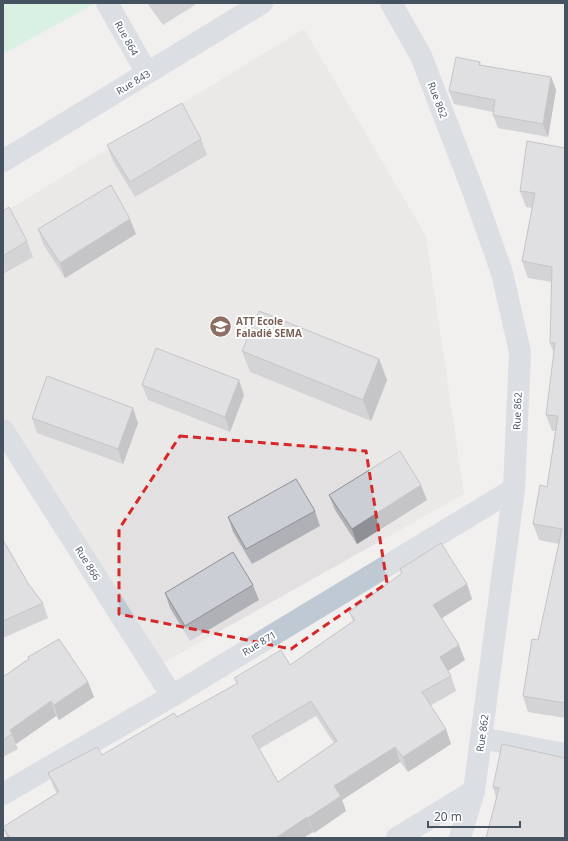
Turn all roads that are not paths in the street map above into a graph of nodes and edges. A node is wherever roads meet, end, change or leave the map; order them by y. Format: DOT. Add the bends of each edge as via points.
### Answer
graph roads {
  1 [pos="107,3"];
  2 [pos="262,3"];
  3 [pos="392,3"];
  4 [pos="147,74"];
  5 [pos="3,161"];
  6 [pos="3,430"];
  7 [pos="514,489"];
  8 [pos="172,696"];
  9 [pos="481,738"];
  10 [pos="565,754"];
  11 [pos="474,792"];
  12 [pos="3,794"];
  13 [pos="396,838"];
  14 [pos="460,838"];
  1 -- 4 [label="street, Rue 864"];
  2 -- 4 [label="street, Rue 843"];
  3 -- 7 [label="street, Rue 862" via="421,56 502,273 520,352"];
  4 -- 5 [label="street, Rue 843"];
  6 -- 8 [label="street, Rue 866"];
  7 -- 8 [label="street, Rue 871"];
  7 -- 9 [label="street, Rue 862"];
  8 -- 12 [label="street, Rue 871"];
  9 -- 10 [label="street"];
  9 -- 11 [label="street, Rue 862"];
  11 -- 13 [label="street"];
  11 -- 14 [label="street, Rue 862"];
}
